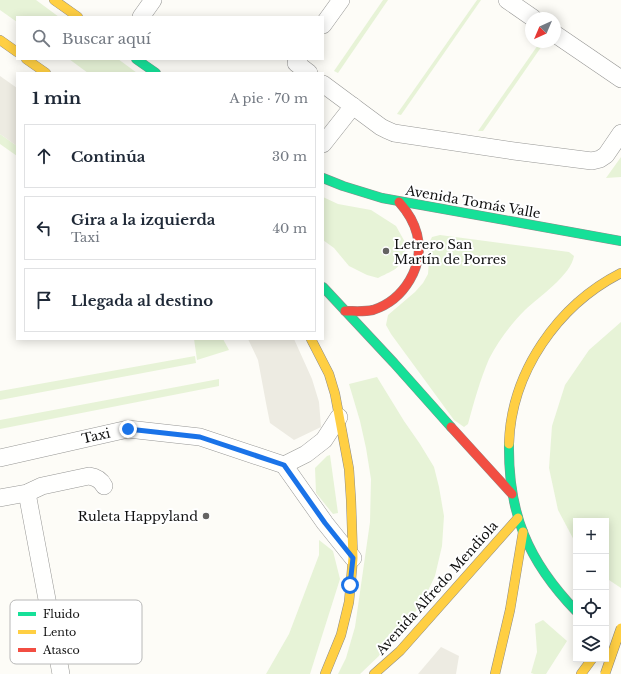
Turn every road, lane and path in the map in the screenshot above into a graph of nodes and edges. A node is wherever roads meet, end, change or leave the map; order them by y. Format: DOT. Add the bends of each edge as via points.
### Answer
graph roads {
  1 [pos="54,0"];
  2 [pos="153,0"];
  3 [pos="341,0"];
  4 [pos="507,0"];
  5 [pos="525,12"];
  6 [pos="77,16"];
  7 [pos="142,16"];
  8 [pos="324,24"];
  9 [pos="561,38"];
  10 [pos="0,40"];
  11 [pos="16,51"];
  12 [pos="27,60"];
  13 [pos="137,60"];
  14 [pos="298,60"];
  15 [pos="45,72"];
  16 [pos="155,72"];
  17 [pos="307,72"];
  18 [pos="621,79"];
  19 [pos="324,85"];
  20 [pos="353,106"];
  21 [pos="621,133"];
  22 [pos="324,143"];
  23 [pos="324,178"];
  24 [pos="399,202"];
  25 [pos="621,241"];
  26 [pos="621,273"];
  27 [pos="324,288"];
  28 [pos="345,311"];
  29 [pos="312,340"];
  30 [pos="340,417"];
  31 [pos="0,458"];
  32 [pos="284,465"];
  33 [pos="104,486"];
  34 [pos="27,493"];
  35 [pos="512,494"];
  36 [pos="0,498"];
  37 [pos="518,518"];
  38 [pos="523,532"];
  39 [pos="353,558"];
  40 [pos="47,600"];
  41 [pos="573,608"];
  42 [pos="621,618"];
  43 [pos="621,628"];
  44 [pos="621,642"];
  45 [pos="590,662"];
  46 [pos="59,664"];
  47 [pos="61,674"];
  48 [pos="325,674"];
  49 [pos="374,674"];
  50 [pos="495,674"];
  51 [pos="581,674"];
  52 [pos="605,674"];
  1 -- 6 [label="main road"];
  2 -- 7 [label="lane"];
  3 -- 8 [label="lane"];
  4 -- 5 [label="lane"];
  9 -- 18 [label="lane"];
  10 -- 11 [label="main road"];
  12 -- 15 [label="main road"];
  13 -- 16 [label="main road"];
  14 -- 17 [label="lane" via="296,64"];
  19 -- 20 [label="lane"];
  20 -- 21 [label="lane" via="381,127 394,132 592,161 606,155"];
  20 -- 22 [label="lane"];
  23 -- 24 [label="main road, Avenida Tomás Valle" via="359,192"];
  24 -- 25 [label="main road, Avenida Tomás Valle"];
  24 -- 28 [label="main road" via="408,212 418,237 417,264 412,276 396,298 384,305 372,310"];
  26 -- 35 [label="main road" via="592,290 572,307 540,347 528,369 512,418 509,443"];
  27 -- 28 [label="main road"];
  28 -- 35 [label="main road"];
  29 -- 30 [label="main road" via="328,374"];
  30 -- 32 [label="lane" via="324,440 306,454"];
  30 -- 39 [label="main road" via="349,469"];
  31 -- 32 [label="lane, Taxi" via="128,429 200,437"];
  32 -- 39 [label="lane"];
  33 -- 34 [label="lane" via="98,478 89,476 42,486"];
  34 -- 36 [label="lane"];
  34 -- 40 [label="lane"];
  35 -- 37 [label="main road"];
  37 -- 38 [label="main road"];
  37 -- 49 [label="main road, Avenida Alfredo Mendiola" via="400,652"];
  38 -- 41 [label="main road" via="537,562"];
  38 -- 50 [label="main road" via="510,610"];
  39 -- 48 [label="main road" via="345,620"];
  42 -- 44 [label="main road" via="610,635"];
  43 -- 52 [label="main road, bridge"];
  45 -- 51 [label="main road"];
  46 -- 47 [label="lane"];
}
